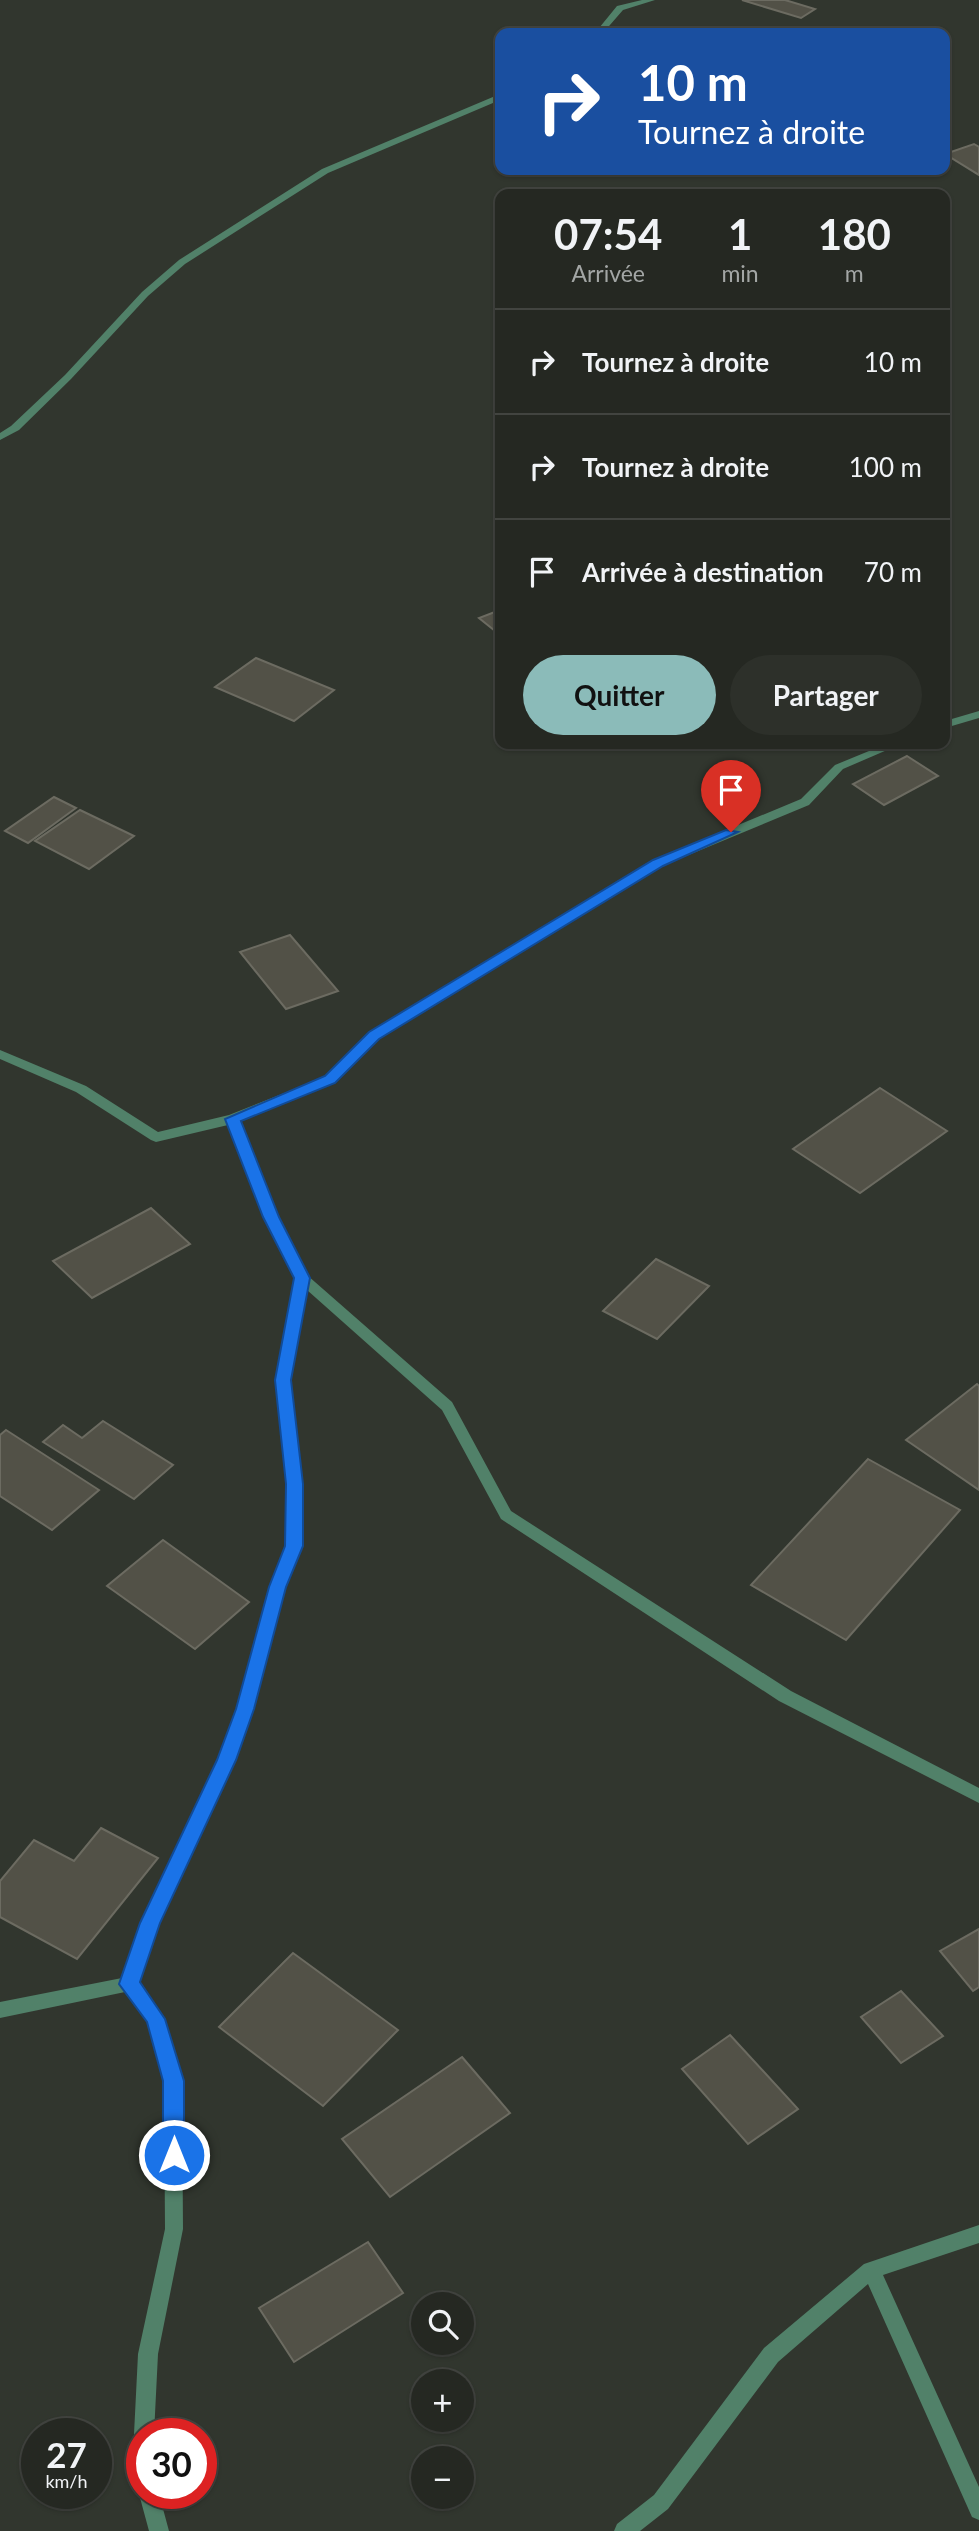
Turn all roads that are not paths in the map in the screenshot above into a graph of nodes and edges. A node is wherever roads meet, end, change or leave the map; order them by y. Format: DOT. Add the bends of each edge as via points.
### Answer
graph roads {
  1 [pos="651,0"];
  2 [pos="603,28"];
  3 [pos="495,99"];
  4 [pos="0,437"];
  5 [pos="979,714"];
  6 [pos="950,723"];
  7 [pos="883,749"];
  8 [pos="0,1054"];
  9 [pos="232,1119"];
  10 [pos="302,1278"];
  11 [pos="979,1796"];
  12 [pos="129,1984"];
  13 [pos="0,2010"];
  14 [pos="979,2234"];
  15 [pos="871,2270"];
  16 [pos="145,2418"];
  17 [pos="153,2509"];
  18 [pos="979,2510"];
  19 [pos="159,2531"];
  20 [pos="624,2531"];
  1 -- 2 [label="street" via="620,8"];
  3 -- 4 [label="street" via="325,171 182,262 15,428"];
  5 -- 6 [label="street"];
  7 -- 9 [label="street" via="839,767 805,802 658,863 374,1036 330,1080"];
  8 -- 9 [label="street" via="81,1089 156,1137"];
  9 -- 10 [label="street" via="271,1217"];
  10 -- 11 [label="street" via="447,1406 506,1515 785,1696"];
  10 -- 12 [label="street" via="283,1380 294,1484 294,1546 226,1760 150,1923"];
  12 -- 13 [label="street"];
  12 -- 16 [label="street" via="155,2019 173,2081 174,2229 148,2354"];
  14 -- 15 [label="street"];
  15 -- 18 [label="street"];
  15 -- 20 [label="street" via="771,2355 661,2502"];
  17 -- 19 [label="street"];
}
